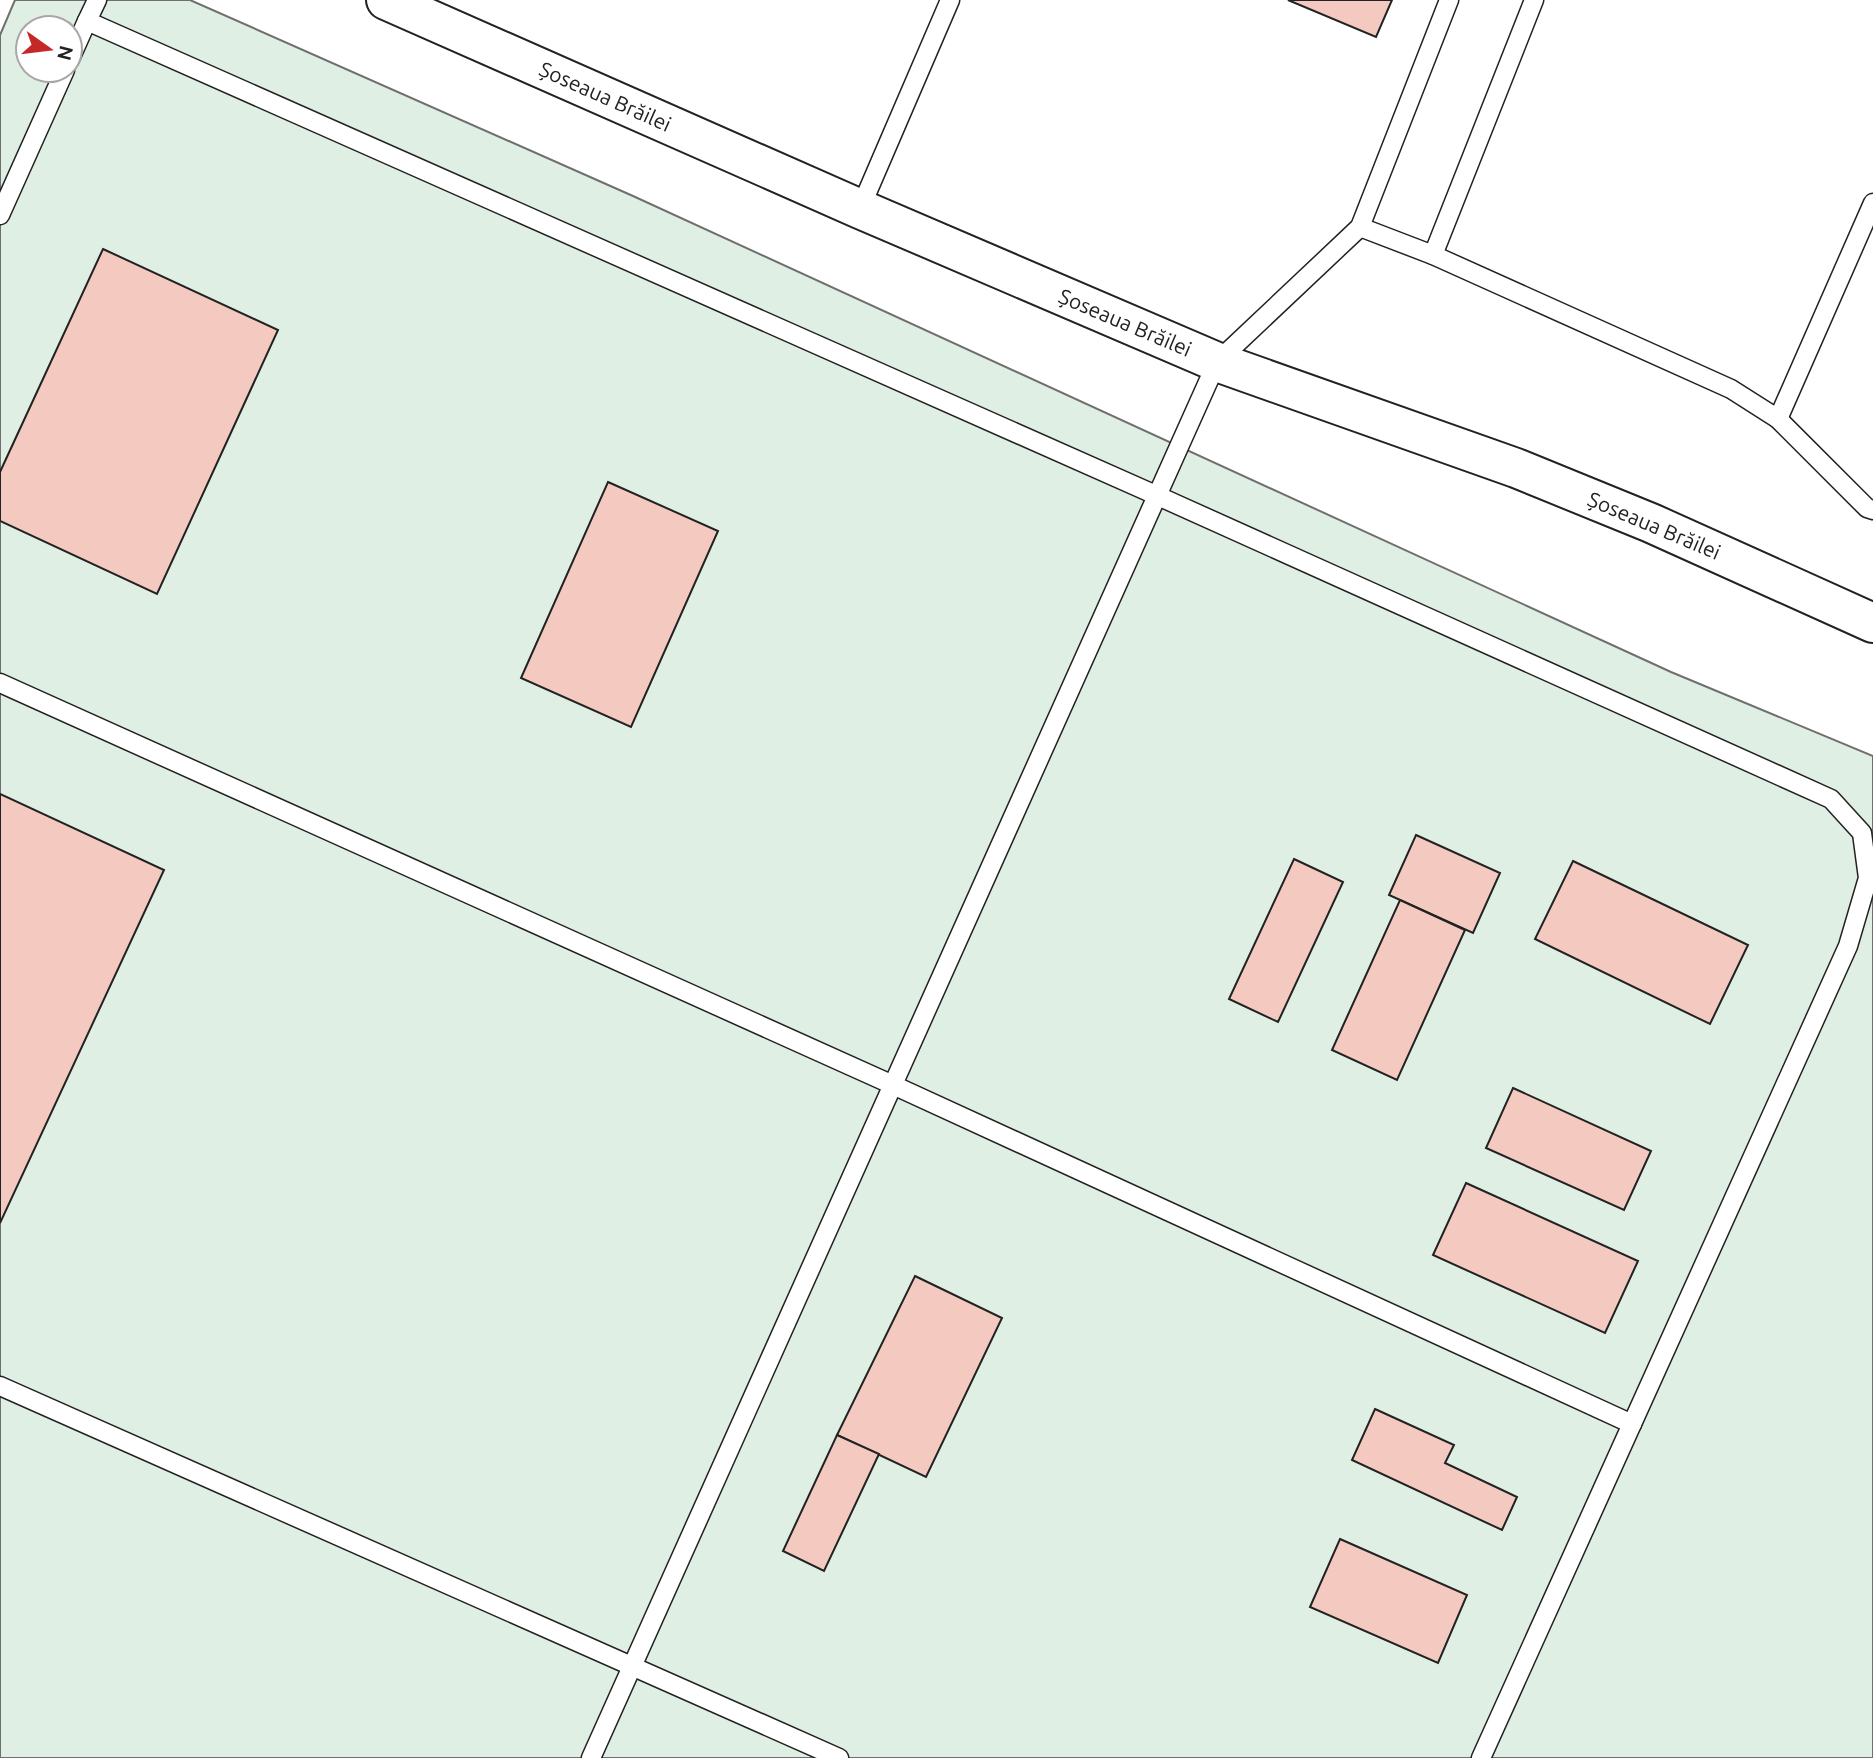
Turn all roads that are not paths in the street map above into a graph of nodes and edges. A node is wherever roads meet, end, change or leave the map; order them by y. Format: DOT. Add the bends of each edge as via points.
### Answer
graph roads {
  1 [pos="97,0"];
  2 [pos="386,0"];
  3 [pos="950,0"];
  4 [pos="1449,0"];
  5 [pos="1534,0"];
  6 [pos="87,21"];
  7 [pos="84,28"];
  8 [pos="59,84"];
  9 [pos="1873,203"];
  10 [pos="860,209"];
  11 [pos="0,215"];
  12 [pos="1360,227"];
  13 [pos="1433,256"];
  14 [pos="1217,362"];
  15 [pos="1778,419"];
  16 [pos="1158,496"];
  17 [pos="1873,510"];
  18 [pos="1873,623"];
  19 [pos="0,683"];
  20 [pos="893,1085"];
  21 [pos="0,1387"];
  22 [pos="1632,1424"];
  23 [pos="633,1665"];
  24 [pos="591,1758"];
  25 [pos="839,1758"];
  26 [pos="1481,1758"];
  1 -- 6 [label="lane"];
  2 -- 10 [label="highway, Șoseaua Brăilei"];
  3 -- 10 [label="lane"];
  4 -- 12 [label="lane"];
  5 -- 13 [label="lane"];
  6 -- 7 [label="lane"];
  6 -- 16 [label="lane"];
  8 -- 11 [label="lane"];
  9 -- 15 [label="lane"];
  10 -- 14 [label="highway, Șoseaua Brăilei"];
  12 -- 13 [label="lane"];
  12 -- 14 [label="lane"];
  13 -- 15 [label="lane" via="1731,388"];
  14 -- 16 [label="lane"];
  14 -- 18 [label="highway, Șoseaua Brăilei" via="1516,468"];
  15 -- 17 [label="lane"];
  16 -- 20 [label="lane"];
  16 -- 22 [label="lane" via="1831,799 1862,833 1868,878 1848,946"];
  19 -- 20 [label="lane"];
  20 -- 22 [label="lane"];
  20 -- 23 [label="lane"];
  21 -- 23 [label="lane"];
  22 -- 26 [label="lane"];
  23 -- 24 [label="lane"];
  23 -- 25 [label="lane"];
}
